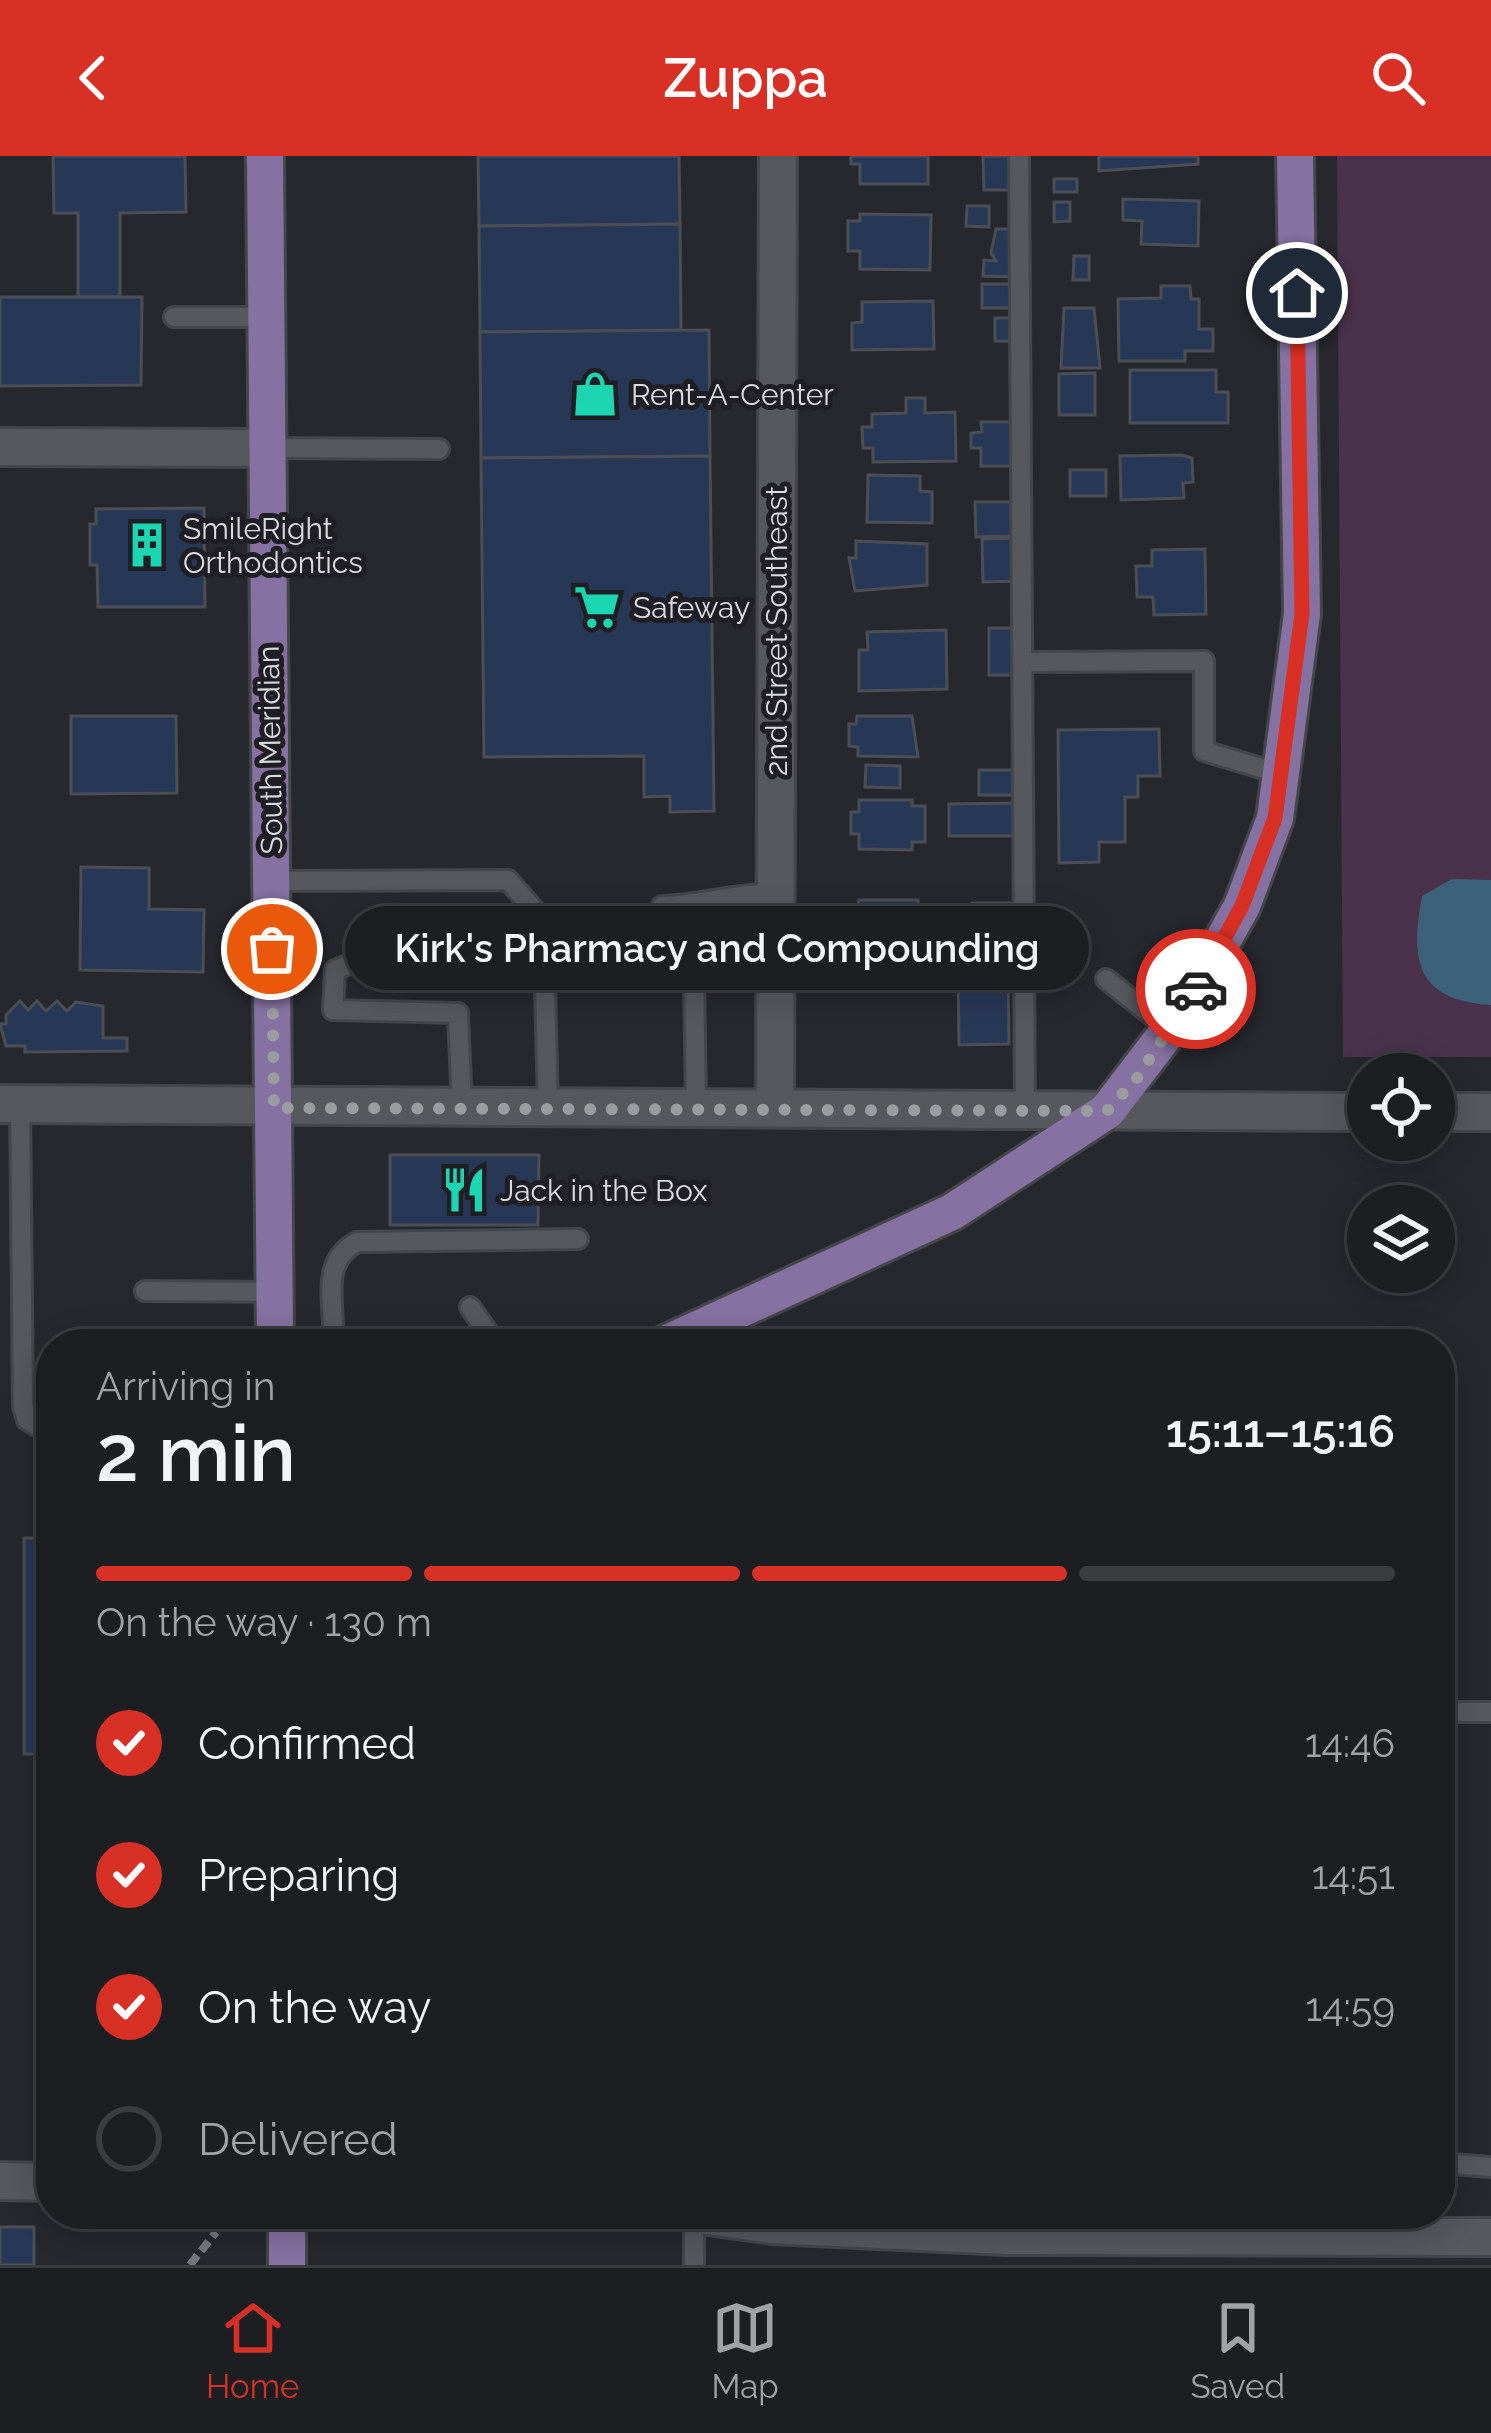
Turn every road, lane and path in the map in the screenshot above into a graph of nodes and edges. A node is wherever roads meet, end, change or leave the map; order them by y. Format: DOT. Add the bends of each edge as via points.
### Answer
graph roads {
  1 [pos="265,156"];
  2 [pos="778,156"];
  3 [pos="1019,156"];
  4 [pos="1295,156"];
  5 [pos="174,317"];
  6 [pos="266,317"];
  7 [pos="0,447"];
  8 [pos="267,448"];
  9 [pos="439,449"];
  10 [pos="1023,662"];
  11 [pos="1281,774"];
  12 [pos="272,881"];
  13 [pos="775,895"];
  14 [pos="693,905"];
  15 [pos="662,906"];
  16 [pos="544,959"];
  17 [pos="1106,979"];
  18 [pos="1170,1030"];
  19 [pos="10,1104"];
  20 [pos="775,1106"];
  21 [pos="548,1107"];
  22 [pos="696,1107"];
  23 [pos="274,1108"];
  24 [pos="462,1108"];
  25 [pos="1024,1110"];
  26 [pos="1107,1111"];
  27 [pos="1347,1112"];
  28 [pos="1455,1112"];
  29 [pos="1491,1112"];
  30 [pos="578,1239"];
  31 [pos="146,1291"];
  32 [pos="274,1292"];
  33 [pos="470,1307"];
  34 [pos="333,1324"];
  35 [pos="275,1329"];
  36 [pos="485,1329"];
  37 [pos="698,1329"];
  38 [pos="36,1425"];
  39 [pos="1455,1712"];
  40 [pos="1491,1712"];
  41 [pos="1455,2164"];
  42 [pos="1491,2167"];
  43 [pos="0,2182"];
  44 [pos="36,2182"];
  45 [pos="286,2229"];
  46 [pos="694,2229"];
  47 [pos="858,2229"];
  48 [pos="216,2232"];
  49 [pos="1491,2237"];
  50 [pos="1325,2251"];
  51 [pos="190,2265"];
  52 [pos="287,2265"];
  53 [pos="694,2265"];
  1 -- 6 [label="main road, South Meridian"];
  2 -- 13 [label="street, 2nd Street Southeast"];
  3 -- 10 [label="lane"];
  4 -- 11 [label="main road" via="1302,614"];
  5 -- 6 [label="lane"];
  6 -- 8 [label="main road, South Meridian"];
  7 -- 8 [label="street"];
  8 -- 9 [label="lane"];
  8 -- 12 [label="main road, South Meridian"];
  10 -- 11 [label="lane" via="1204,661 1204,751"];
  10 -- 25 [label="lane"];
  11 -- 18 [label="main road" via="1275,818 1242,906"];
  12 -- 16 [label="lane" via="508,880 537,913"];
  12 -- 23 [label="main road, South Meridian"];
  13 -- 14 [label="lane" via="730,893"];
  13 -- 20 [label="street, 2nd Street Southeast"];
  14 -- 15 [label="lane"];
  14 -- 22 [label="lane"];
  16 -- 21 [label="lane"];
  16 -- 24 [label="lane" via="364,958 335,970 333,1010 458,1013"];
  17 -- 18 [label="lane"];
  18 -- 26 [label="main road"];
  19 -- 23 [label="street"];
  19 -- 38 [label="lane" via="23,1406"];
  20 -- 22 [label="street"];
  20 -- 25 [label="street"];
  21 -- 22 [label="street"];
  21 -- 24 [label="street"];
  23 -- 24 [label="street"];
  23 -- 32 [label="main road, South Meridian"];
  25 -- 26 [label="street"];
  26 -- 27 [label="street"];
  26 -- 37 [label="main road" via="952,1212"];
  28 -- 29 [label="street"];
  30 -- 34 [label="lane" via="356,1242 333,1268"];
  31 -- 32 [label="lane"];
  32 -- 35 [label="main road, South Meridian"];
  33 -- 36 [label="lane"];
  39 -- 40 [label="lane"];
  41 -- 42 [label="lane"];
  43 -- 44 [label="street"];
  45 -- 52 [label="main road"];
  46 -- 53 [label="lane"];
  47 -- 50 [label="street"];
  48 -- 51 [label="path"];
  49 -- 50 [label="street"];
}
